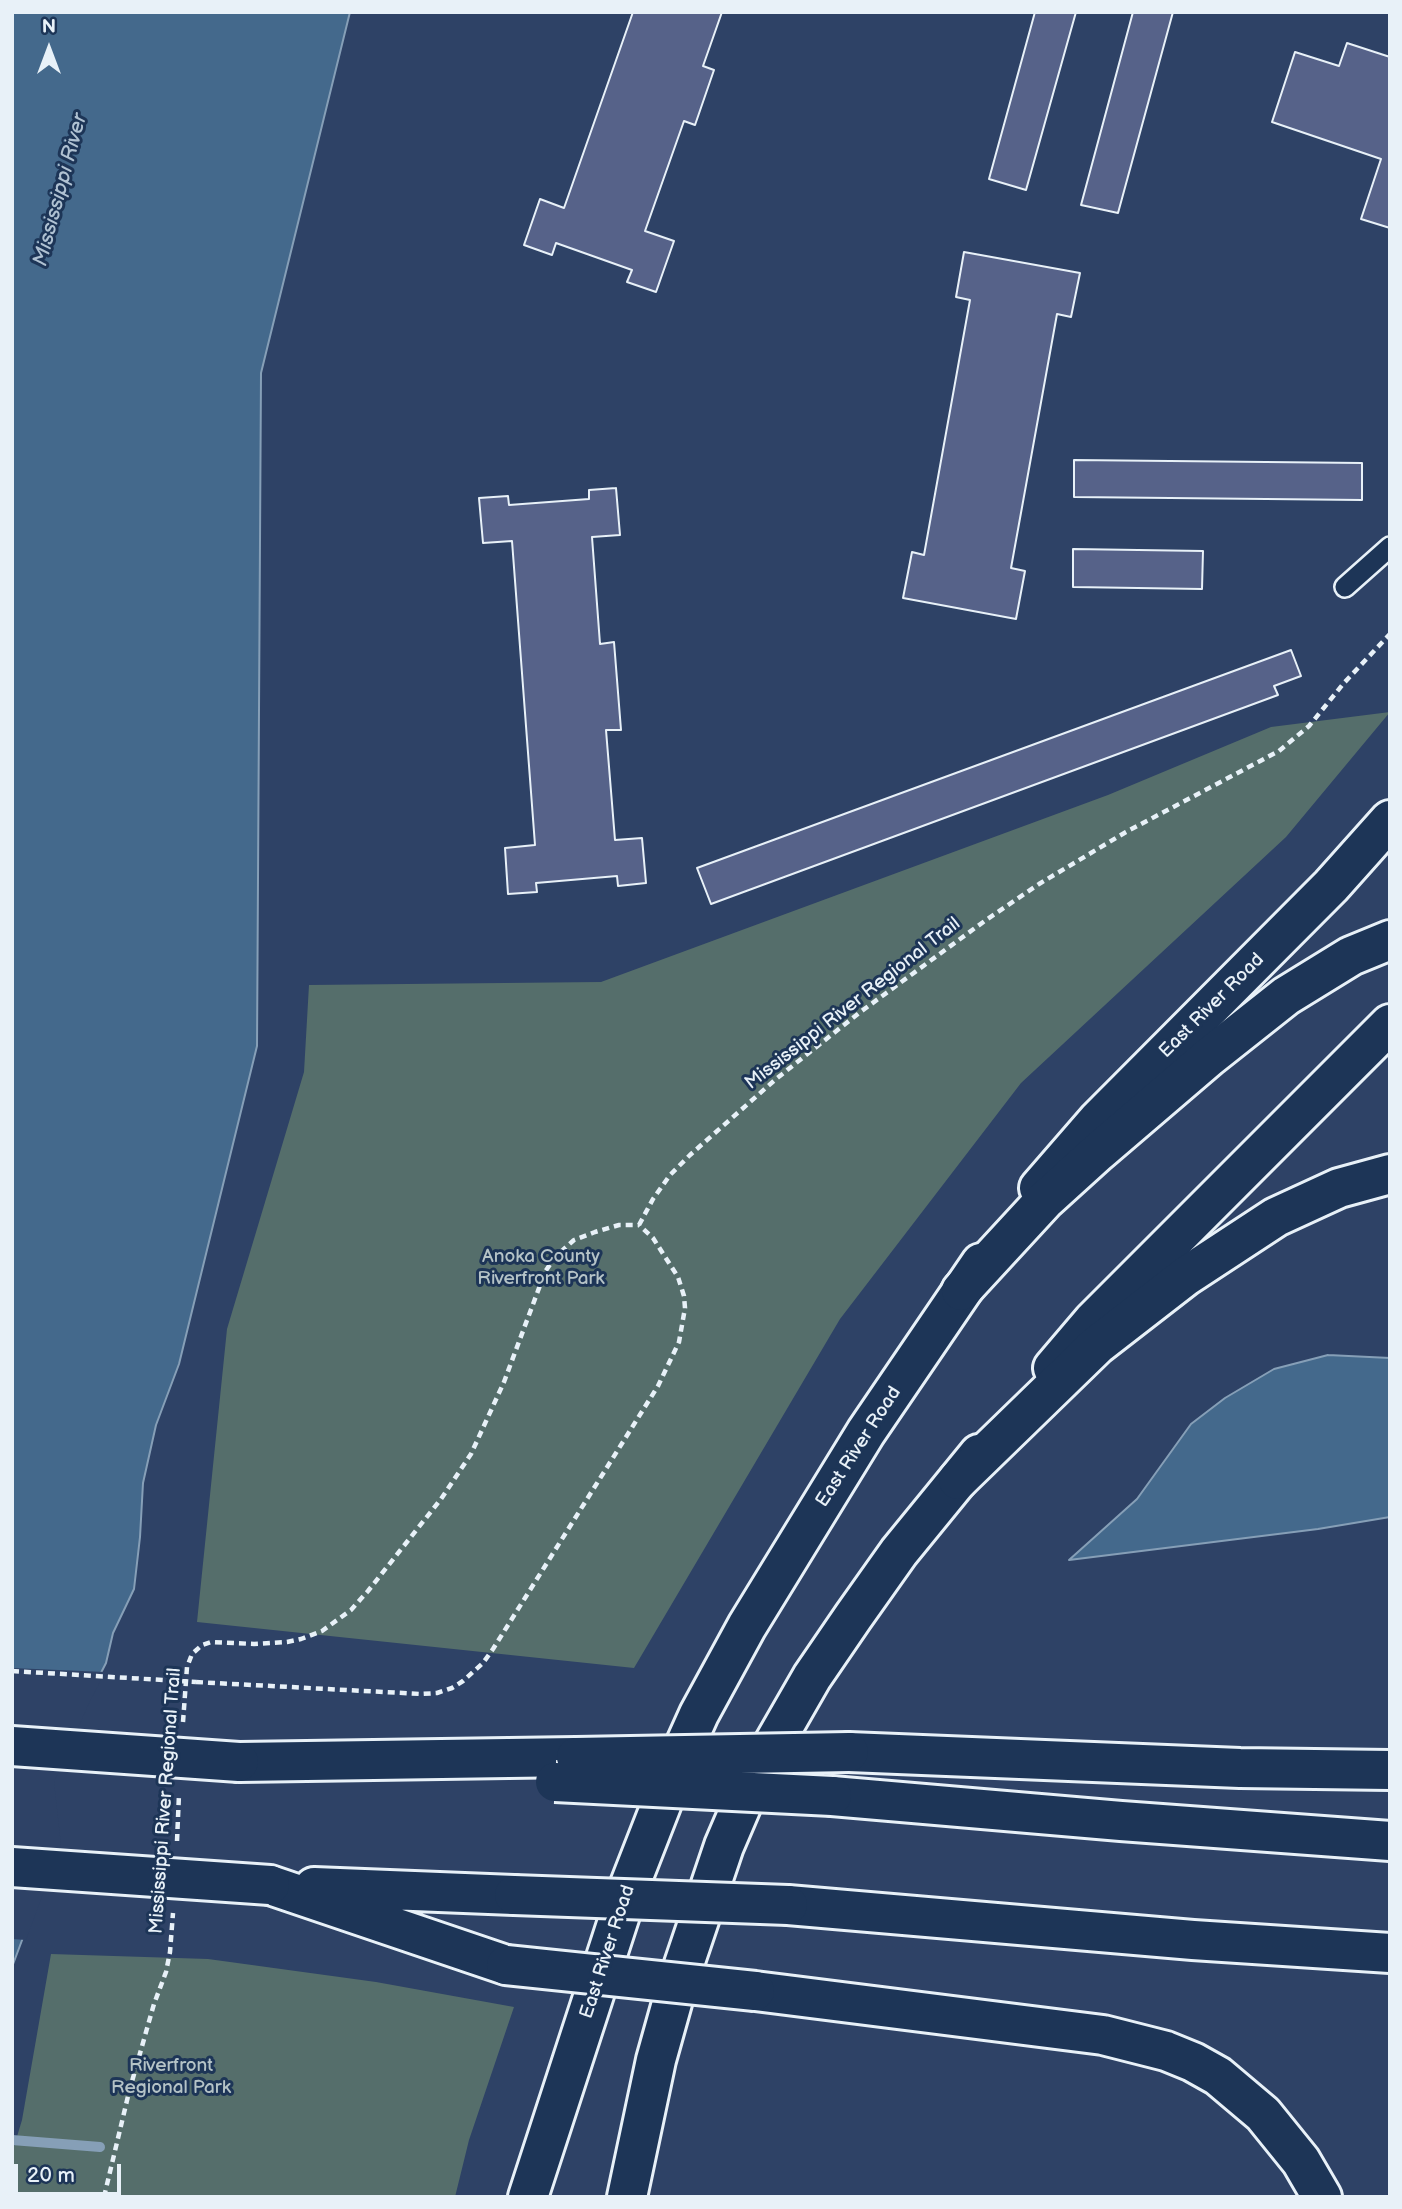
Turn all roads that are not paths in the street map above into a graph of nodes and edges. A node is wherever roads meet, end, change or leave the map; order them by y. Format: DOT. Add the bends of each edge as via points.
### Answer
graph roads {
  1 [pos="1390,547"];
  2 [pos="1345,587"];
  3 [pos="1390,820"];
  4 [pos="1390,940"];
  5 [pos="1390,1024"];
  6 [pos="1390,1174"];
  7 [pos="961,1291"];
  8 [pos="958,1480"];
  9 [pos="12,1746"];
  10 [pos="239,1762"];
  11 [pos="1390,1770"];
  12 [pos="1390,1841"];
  13 [pos="12,1867"];
  14 [pos="270,1885"];
  15 [pos="1390,1953"];
  16 [pos="528,2197"];
  17 [pos="627,2197"];
  18 [pos="1322,2197"];
  1 -- 2 [label="lane"];
  3 -- 7 [label="main road, East River Road" via="1331,886 1098,1120 1013,1219"];
  4 -- 7 [label="main road" via="1351,956 1286,996 1209,1057 1044,1201"];
  5 -- 8 [label="main road" via="1093,1321"];
  6 -- 8 [label="main road" via="1339,1188 1286,1212 1186,1276 1097,1345"];
  7 -- 16 [label="main road, East River Road" via="771,1585 699,1714 629,1887"];
  8 -- 17 [label="main road" via="899,1552 812,1677 751,1783 724,1846 673,1998"];
  9 -- 10 [label="main road, bridge"];
  10 -- 11 [label="main road, bridge" via="849,1752"];
  10 -- 12 [label="main road, bridge" via="832,1796"];
  13 -- 14 [label="main road, bridge"];
  14 -- 15 [label="main road, bridge" via="788,1905"];
  14 -- 18 [label="main road, bridge" via="506,1965 1103,2035 1166,2051 1218,2076 1263,2113 1301,2161"];
}
